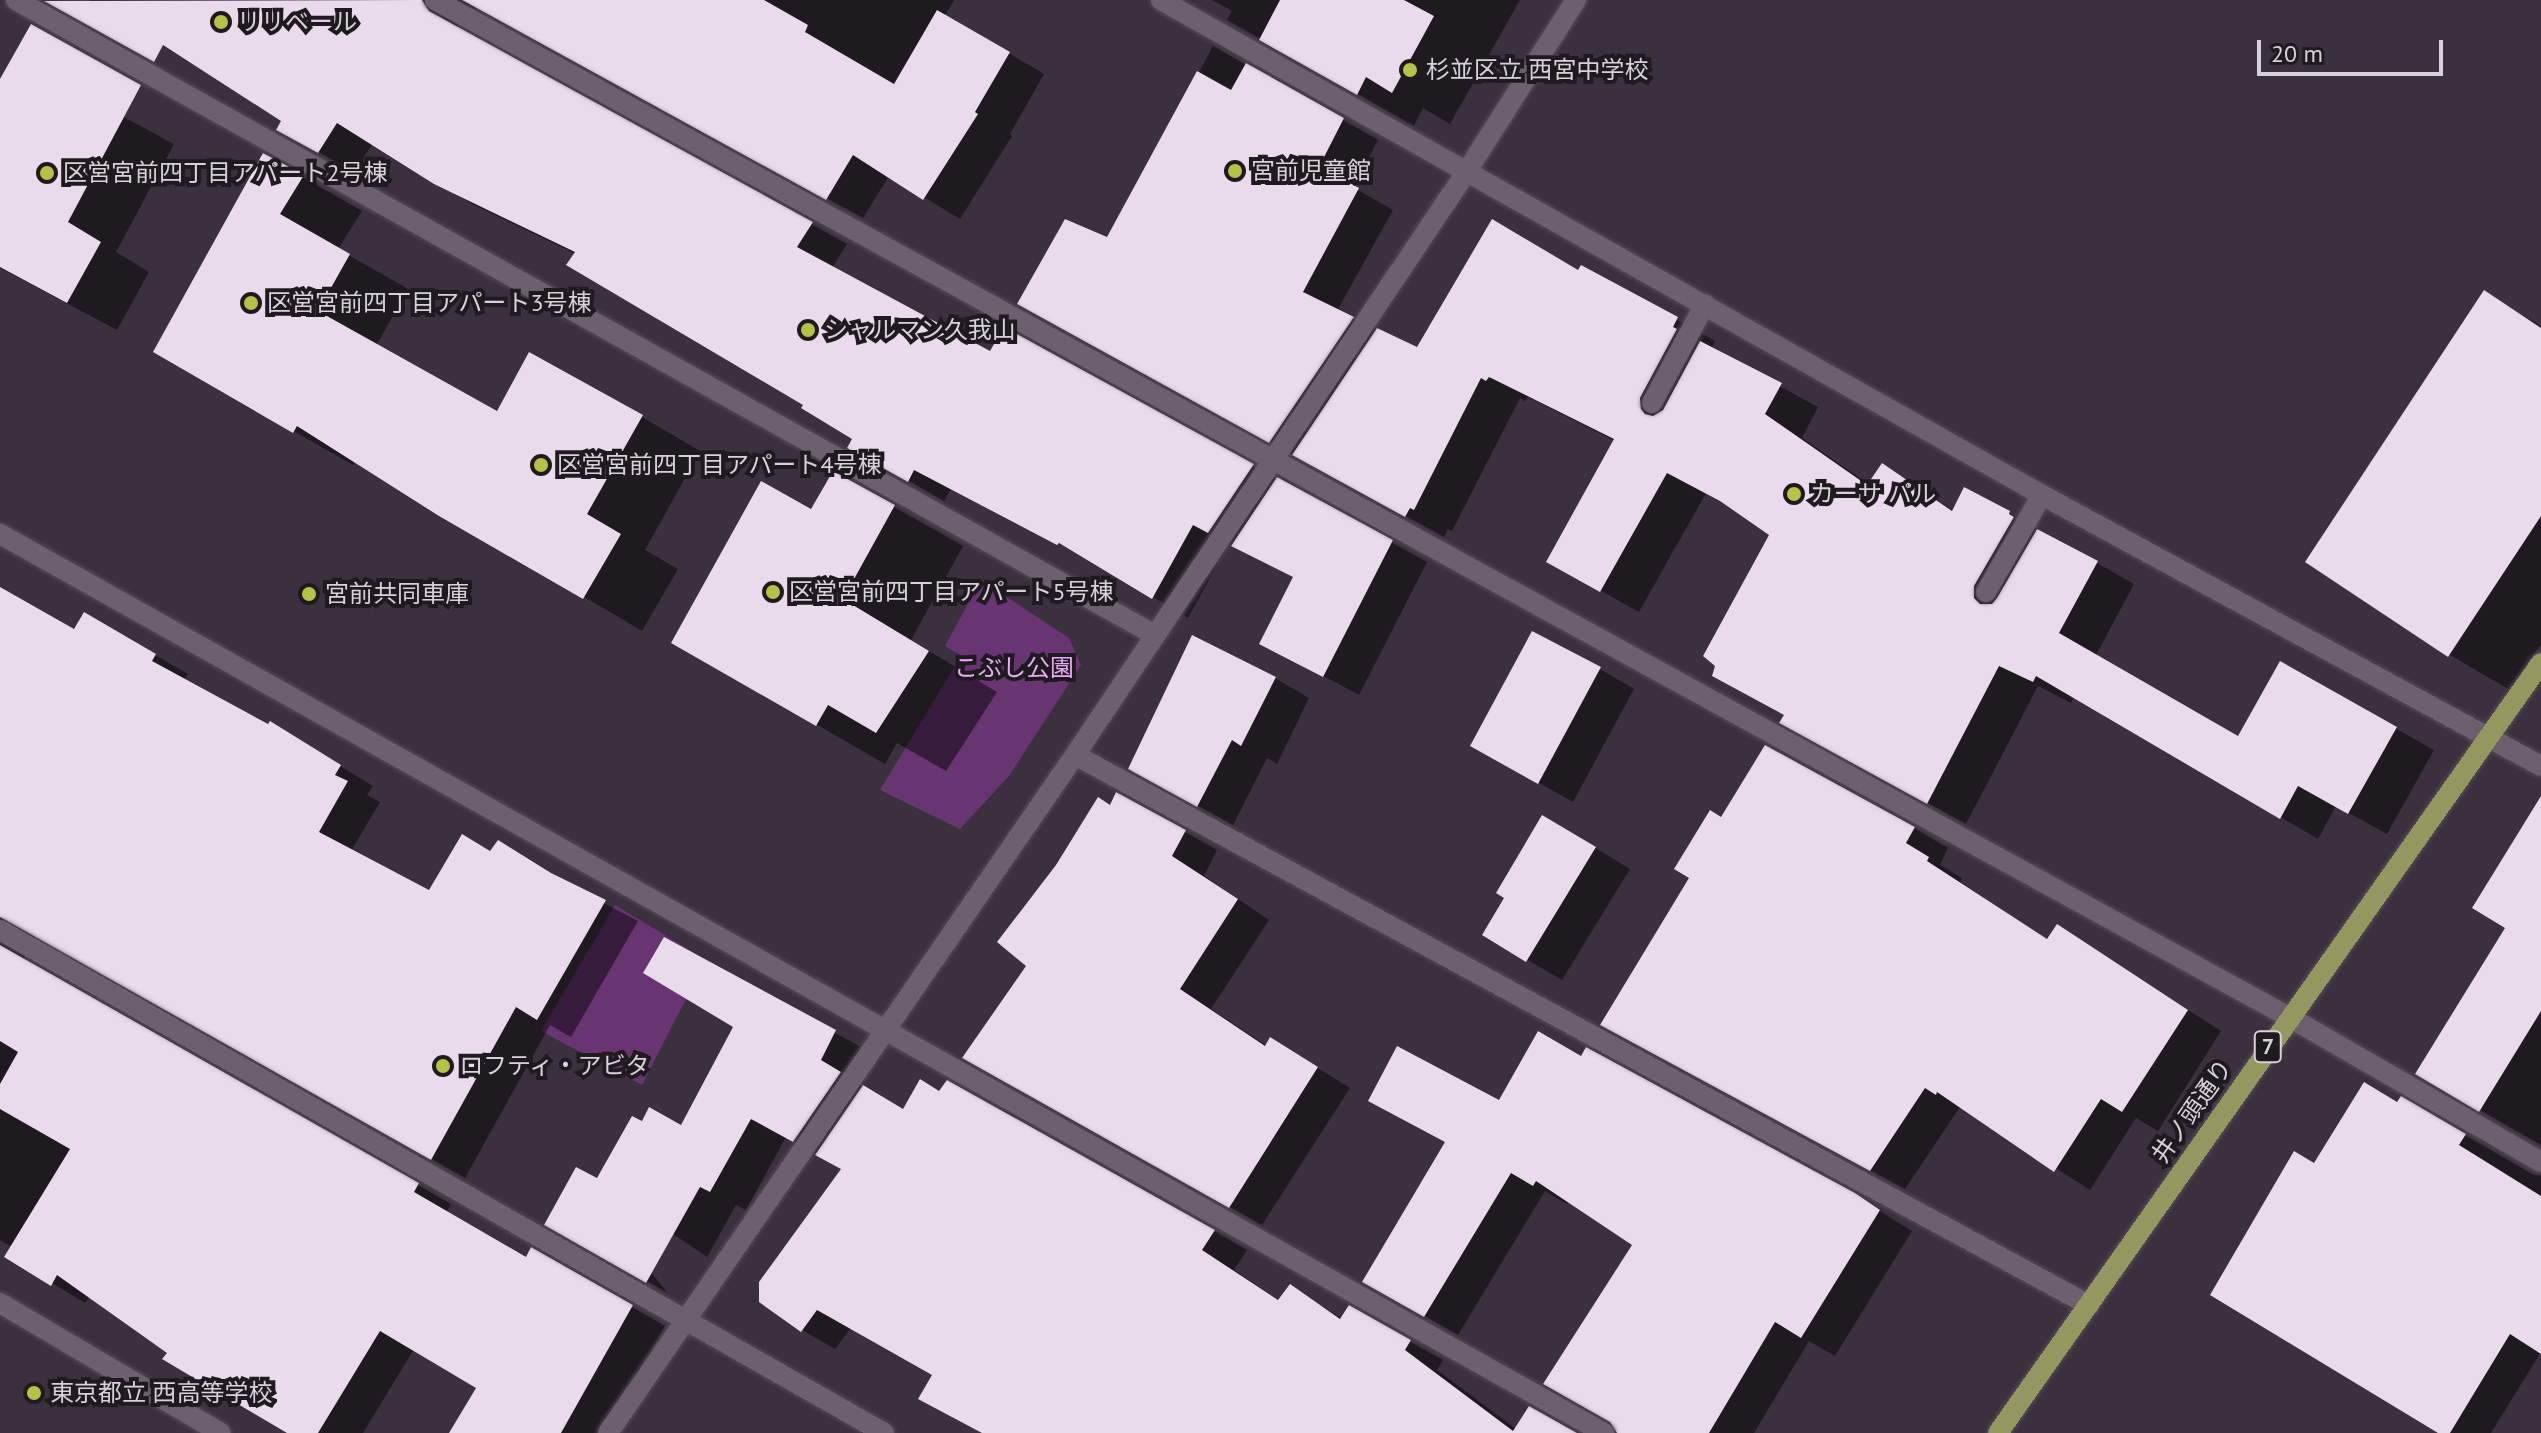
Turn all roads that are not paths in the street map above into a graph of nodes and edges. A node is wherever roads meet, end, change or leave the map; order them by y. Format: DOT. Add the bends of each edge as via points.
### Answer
graph roads {
  1 [pos="16,0"];
  2 [pos="435,0"];
  3 [pos="1161,0"];
  4 [pos="1576,0"];
  5 [pos="1467,171"];
  6 [pos="1705,304"];
  7 [pos="1652,403"];
  8 [pos="1273,460"];
  9 [pos="2042,495"];
  10 [pos="0,534"];
  11 [pos="1986,592"];
  12 [pos="1155,635"];
  13 [pos="2541,663"];
  14 [pos="2489,737"];
  15 [pos="1075,755"];
  16 [pos="2541,766"];
  17 [pos="0,930"];
  18 [pos="2289,1017"];
  19 [pos="885,1032"];
  20 [pos="2541,1162"];
  21 [pos="0,1303"];
  22 [pos="2089,1305"];
  23 [pos="684,1319"];
  24 [pos="221,1433"];
  25 [pos="608,1433"];
  26 [pos="884,1433"];
  27 [pos="1604,1433"];
  28 [pos="1998,1433"];
  1 -- 12 [label="street"];
  2 -- 8 [label="street"];
  3 -- 5 [label="street"];
  4 -- 5 [label="street"];
  5 -- 6 [label="street"];
  5 -- 8 [label="street"];
  6 -- 7 [label="street"];
  6 -- 9 [label="street"];
  8 -- 12 [label="street"];
  8 -- 18 [label="street"];
  9 -- 11 [label="street"];
  9 -- 14 [label="street"];
  10 -- 19 [label="street"];
  12 -- 15 [label="street"];
  13 -- 14 [label="main road, 井ノ頭通り / 7"];
  14 -- 16 [label="street"];
  14 -- 18 [label="main road, 井ノ頭通り / 7"];
  15 -- 19 [label="street"];
  15 -- 22 [label="street"];
  17 -- 23 [label="street"];
  18 -- 20 [label="street"];
  18 -- 22 [label="main road, 井ノ頭通り / 7"];
  19 -- 23 [label="street"];
  19 -- 27 [label="street"];
  21 -- 24 [label="street"];
  22 -- 28 [label="main road, 井ノ頭通り / 7"];
  23 -- 25 [label="street"];
  23 -- 26 [label="street"];
}
